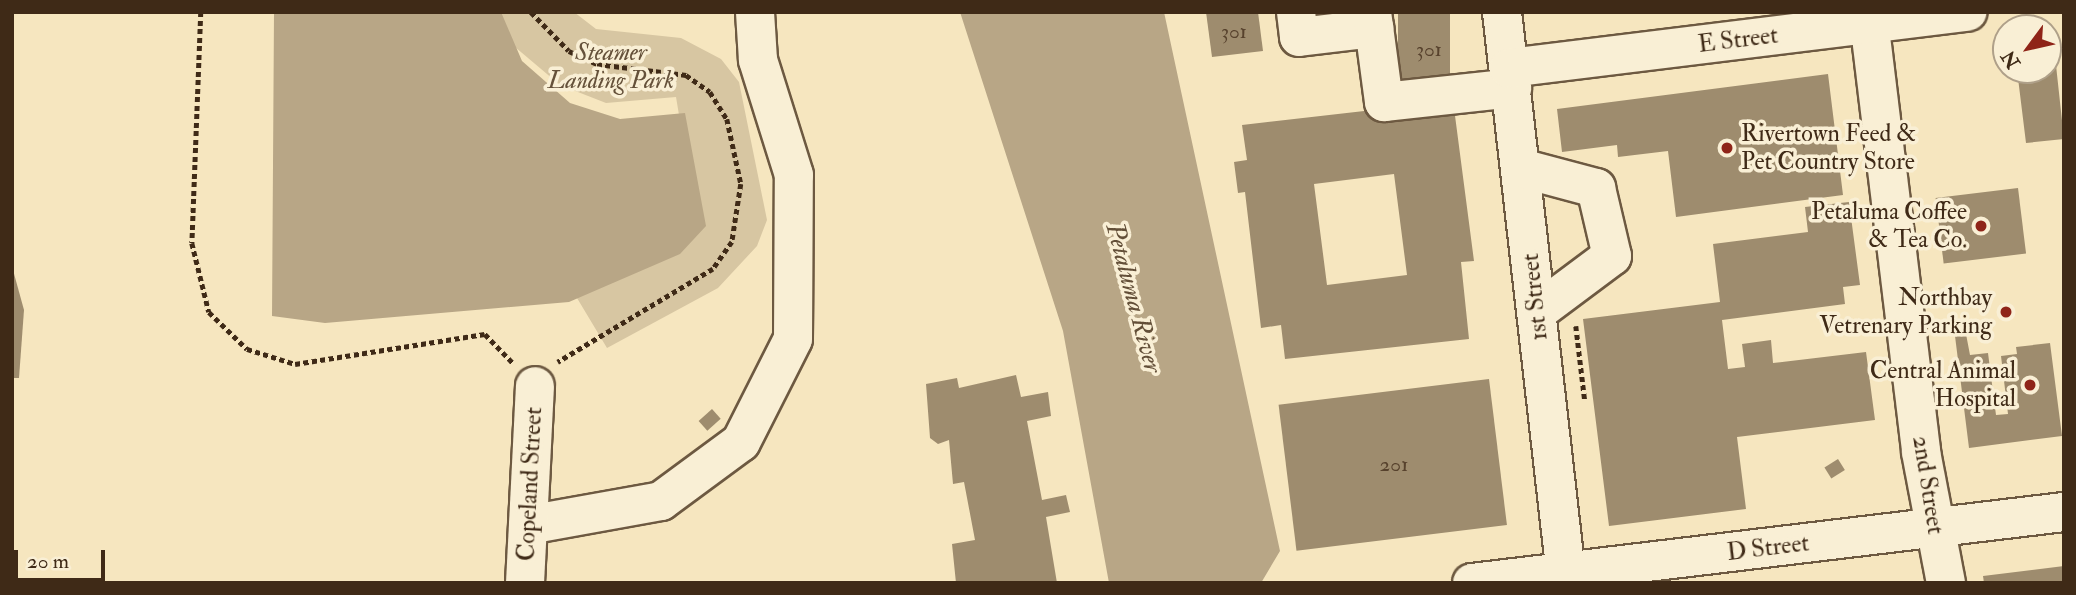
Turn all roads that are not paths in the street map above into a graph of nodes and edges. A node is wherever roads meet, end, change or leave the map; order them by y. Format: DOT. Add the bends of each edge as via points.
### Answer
graph roads {
  1 [pos="755,12"];
  2 [pos="1296,12"];
  3 [pos="1502,12"];
  4 [pos="1968,12"];
  5 [pos="1868,18"];
  6 [pos="1373,20"];
  7 [pos="1510,78"];
  8 [pos="1521,168"];
  9 [pos="1537,312"];
  10 [pos="535,386"];
  11 [pos="2064,512"];
  12 [pos="528,525"];
  13 [pos="1934,528"];
  14 [pos="1567,578"];
  15 [pos="525,583"];
  16 [pos="1472,583"];
  17 [pos="1946,583"];
  1 -- 12 [label="street" via="758,60 794,175 793,339 741,442 661,501"];
  2 -- 6 [label="street" via="1299,37"];
  3 -- 7 [label="street, 1st Street"];
  4 -- 5 [label="street, E Street"];
  5 -- 7 [label="street, E Street"];
  5 -- 13 [label="street, 2nd Street"];
  6 -- 7 [label="street, E Street" via="1384,102"];
  7 -- 8 [label="street, 1st Street"];
  8 -- 9 [label="street, 1st Street"];
  8 -- 9 [label="street" via="1596,188 1612,256 1573,290"];
  9 -- 14 [label="street, 1st Street"];
  10 -- 12 [label="street, Copeland Street"];
  11 -- 13 [label="street, D Street"];
  12 -- 15 [label="street, Copeland Street"];
  13 -- 14 [label="street, D Street"];
  13 -- 17 [label="street, 2nd Street"];
  14 -- 16 [label="street, D Street"];
}
